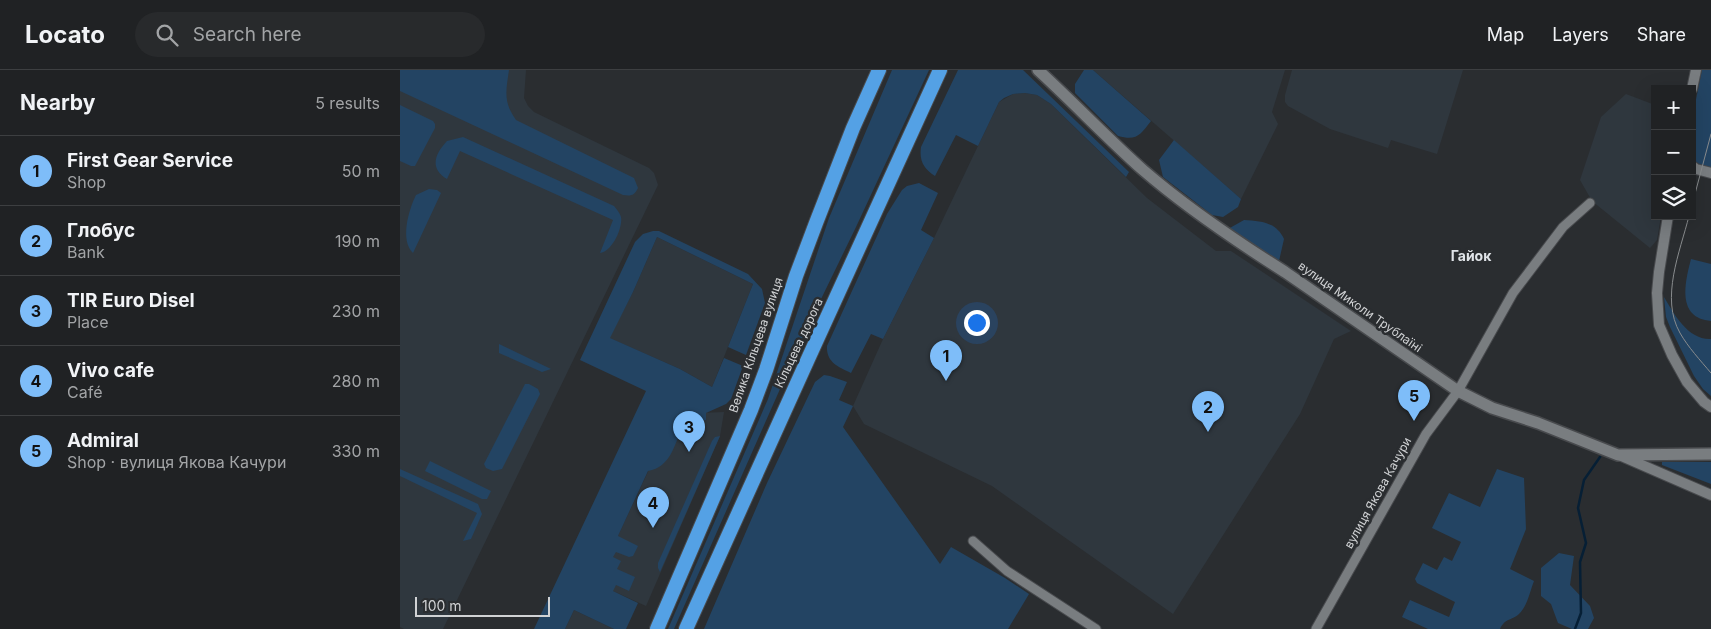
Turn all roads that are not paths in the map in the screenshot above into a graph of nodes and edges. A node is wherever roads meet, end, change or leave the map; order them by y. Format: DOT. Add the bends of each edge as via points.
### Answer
graph roads {
  1 [pos="879,70"];
  2 [pos="1038,70"];
  3 [pos="1696,70"];
  4 [pos="940,71"];
  5 [pos="1693,85"];
  6 [pos="1696,169"];
  7 [pos="1711,172"];
  8 [pos="1590,204"];
  9 [pos="1667,220"];
  10 [pos="1458,391"];
  11 [pos="1711,407"];
  12 [pos="1711,454"];
  13 [pos="1618,455"];
  14 [pos="1711,495"];
  15 [pos="973,540"];
  16 [pos="657,629"];
  17 [pos="686,629"];
  18 [pos="1096,629"];
  19 [pos="1316,629"];
  1 -- 16 [label="highway, Велика Кільцева вулиця" via="812,232 750,410"];
  2 -- 10 [label="main road, вулиця Миколи Трублаїні" via="1170,192"];
  3 -- 5 [label="street"];
  4 -- 17 [label="highway, Кільцева дорога"];
  6 -- 7 [label="street"];
  8 -- 10 [label="street, вулиця Якова Качури" via="1563,227 1513,293"];
  9 -- 11 [label="street" via="1657,293 1659,325 1687,382"];
  10 -- 13 [label="main road, вулиця Миколи Трублаїні" via="1492,408"];
  10 -- 19 [label="street, вулиця Якова Качури" via="1426,434"];
  12 -- 13 [label="main road"];
  13 -- 14 [label="street, вулиця Миколи Трублаїні"];
  15 -- 18 [label="street" via="1007,571"];
}
